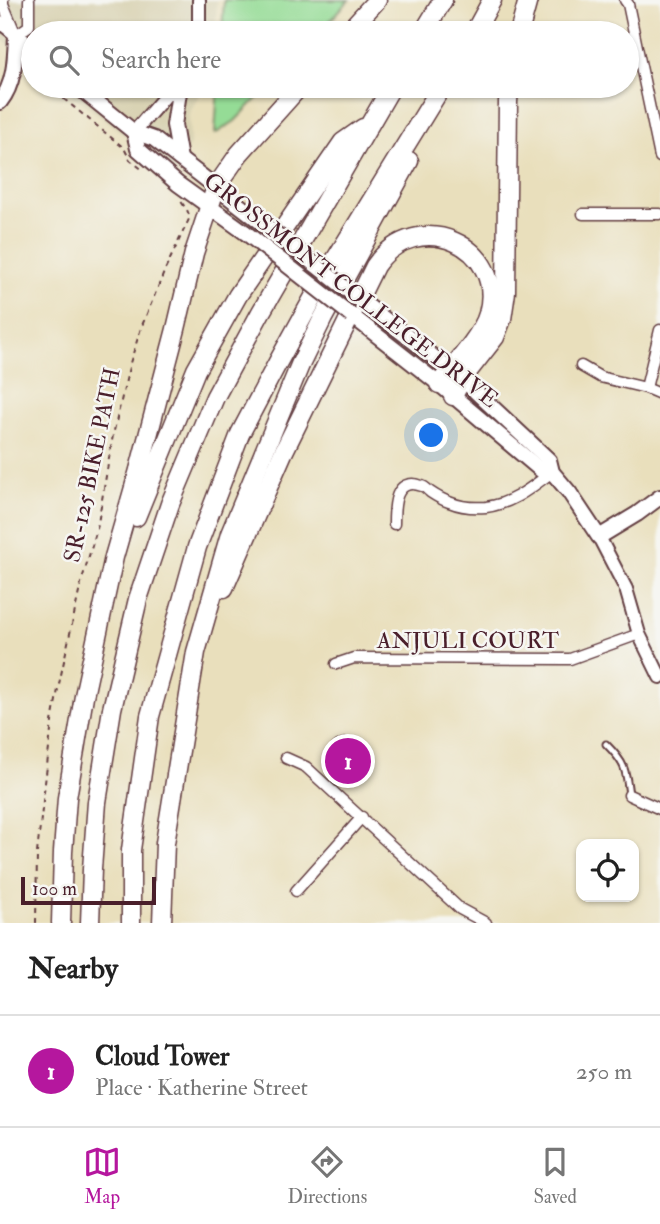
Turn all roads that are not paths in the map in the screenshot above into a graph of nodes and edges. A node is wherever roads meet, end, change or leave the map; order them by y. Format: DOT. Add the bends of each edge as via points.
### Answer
graph roads {
  1 [pos="3,0"];
  2 [pos="29,0"];
  3 [pos="199,0"];
  4 [pos="377,0"];
  5 [pos="443,0"];
  6 [pos="492,0"];
  7 [pos="528,0"];
  8 [pos="625,0"];
  9 [pos="29,21"];
  10 [pos="199,21"];
  11 [pos="358,21"];
  12 [pos="430,21"];
  13 [pos="481,21"];
  14 [pos="522,21"];
  15 [pos="632,21"];
  16 [pos="0,22"];
  17 [pos="21,32"];
  18 [pos="16,35"];
  19 [pos="21,39"];
  20 [pos="639,57"];
  21 [pos="92,98"];
  22 [pos="164,98"];
  23 [pos="178,98"];
  24 [pos="289,98"];
  25 [pos="385,98"];
  26 [pos="436,98"];
  27 [pos="439,98"];
  28 [pos="509,98"];
  29 [pos="0,102"];
  30 [pos="369,124"];
  31 [pos="134,132"];
  32 [pos="660,157"];
  33 [pos="180,159"];
  34 [pos="216,187"];
  35 [pos="210,208"];
  36 [pos="583,214"];
  37 [pos="660,214"];
  38 [pos="660,330"];
  39 [pos="581,366"];
  40 [pos="451,378"];
  41 [pos="646,388"];
  42 [pos="660,394"];
  43 [pos="453,396"];
  44 [pos="552,472"];
  45 [pos="660,497"];
  46 [pos="394,524"];
  47 [pos="599,537"];
  48 [pos="103,608"];
  49 [pos="639,634"];
  50 [pos="196,652"];
  51 [pos="336,664"];
  52 [pos="660,677"];
  53 [pos="606,744"];
  54 [pos="286,758"];
  55 [pos="629,795"];
  56 [pos="660,809"];
  57 [pos="362,817"];
  58 [pos="296,891"];
  59 [pos="61,923"];
  60 [pos="90,923"];
  61 [pos="131,923"];
  62 [pos="162,923"];
  63 [pos="486,923"];
  1 -- 18 [label="street"];
  2 -- 9 [label="street"];
  3 -- 10 [label="street"];
  4 -- 11 [label="highway"];
  5 -- 12 [label="highway"];
  6 -- 13 [label="highway"];
  7 -- 14 [label="highway"];
  8 -- 15 [label="street"];
  16 -- 18 [label="street"];
  17 -- 18 [label="street"];
  18 -- 19 [label="main road"];
  18 -- 29 [label="main road" via="12,77"];
  20 -- 32 [label="street"];
  21 -- 31 [label="main road, GROSSMONT COLLEGE DRIVE"];
  22 -- 31 [label="street"];
  23 -- 33 [label="main road" via="174,125"];
  24 -- 34 [label="highway"];
  25 -- 30 [label="highway"];
  26 -- 61 [label="highway" via="327,273 278,362 240,434 197,547 150,716 131,850"];
  27 -- 50 [label="highway" via="417,148 300,365 230,534"];
  28 -- 40 [label="highway" via="506,301 495,337"];
  30 -- 48 [label="highway" via="343,142 238,295 196,370"];
  30 -- 60 [label="highway" via="215,397 170,504 138,599 112,709 97,802"];
  31 -- 33 [label="main road, GROSSMONT COLLEGE DRIVE" via="154,139"];
  31 -- 35 [label="main road, GROSSMONT COLLEGE DRIVE" via="138,149"];
  33 -- 34 [label="main road, GROSSMONT COLLEGE DRIVE"];
  34 -- 35 [label="highway"];
  34 -- 40 [label="main road, GROSSMONT COLLEGE DRIVE, bridge" via="378,314"];
  35 -- 40 [label="main road, GROSSMONT COLLEGE DRIVE, bridge" via="367,328"];
  35 -- 48 [label="highway" via="194,253"];
  36 -- 37 [label="street"];
  38 -- 41 [label="street"];
  39 -- 41 [label="street" via="600,377"];
  40 -- 43 [label="highway"];
  40 -- 44 [label="main road, GROSSMONT COLLEGE DRIVE" via="549,460"];
  40 -- 50 [label="highway" via="485,323 491,297 488,279 474,256 455,242 432,236 407,239 375,265 283,453"];
  41 -- 42 [label="street"];
  43 -- 44 [label="main road, GROSSMONT COLLEGE DRIVE" via="543,472"];
  44 -- 46 [label="street" via="515,498 487,507 458,505 422,486 408,485 394,500"];
  44 -- 47 [label="main road, GROSSMONT COLLEGE DRIVE"];
  45 -- 47 [label="main road"];
  47 -- 49 [label="street, GROSSMONT COLLEGE DRIVE" via="626,589"];
  48 -- 59 [label="highway" via="67,799"];
  49 -- 51 [label="street, ANJULI COURT" via="570,659 354,659"];
  49 -- 52 [label="street, GROSSMONT COLLEGE DRIVE"];
  50 -- 62 [label="highway" via="165,843"];
  53 -- 55 [label="lane" via="625,767"];
  54 -- 57 [label="street" via="306,767"];
  55 -- 56 [label="street"];
  57 -- 58 [label="street"];
  57 -- 63 [label="street" via="460,909"];
}
